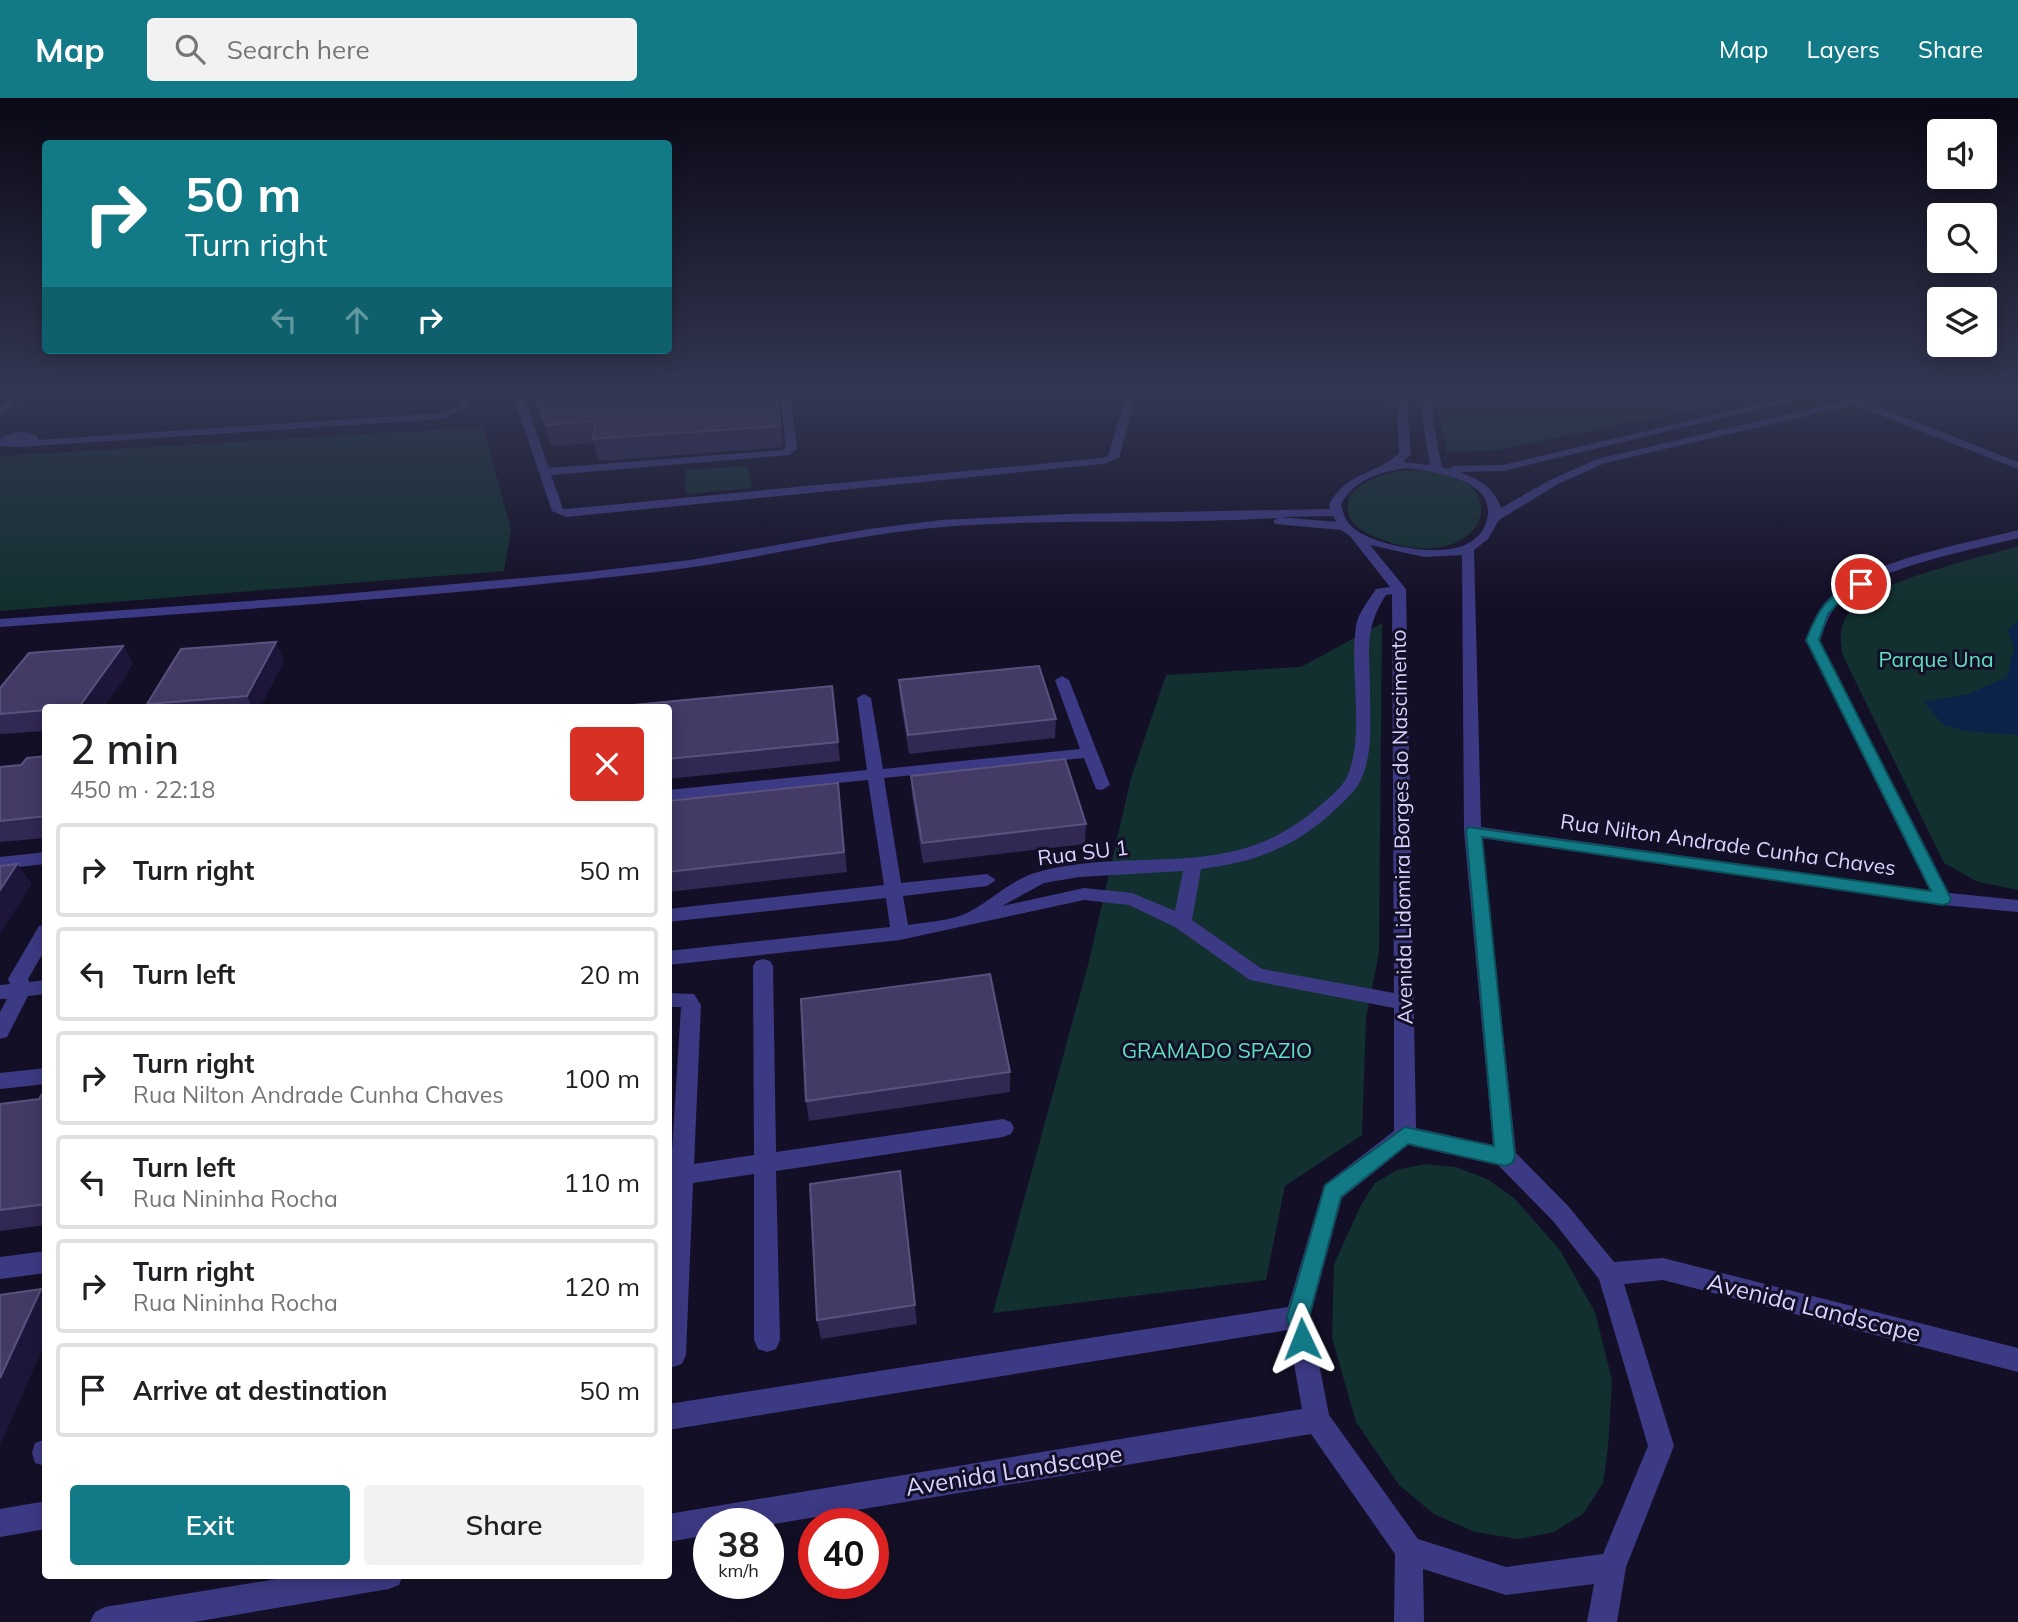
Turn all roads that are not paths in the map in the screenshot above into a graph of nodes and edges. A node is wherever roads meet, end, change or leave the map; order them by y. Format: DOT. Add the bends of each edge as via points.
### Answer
graph roads {
  1 [pos="540,463"];
  2 [pos="656,463"];
  3 [pos="1081,463"];
  4 [pos="1395,463"];
  5 [pos="1438,463"];
  6 [pos="1524,463"];
  7 [pos="1596,463"];
  8 [pos="1391,467"];
  9 [pos="1440,469"];
  10 [pos="543,472"];
  11 [pos="1338,513"];
  12 [pos="1241,516"];
  13 [pos="1495,517"];
  14 [pos="1350,531"];
  15 [pos="2018,534"];
  16 [pos="1468,549"];
  17 [pos="1399,589"];
  18 [pos="0,624"];
  19 [pos="1062,680"];
  20 [pos="864,698"];
  21 [pos="1090,753"];
  22 [pos="876,774"];
  23 [pos="1102,785"];
  24 [pos="672,795"];
  25 [pos="1473,831"];
  26 [pos="42,859"];
  27 [pos="0,863"];
  28 [pos="1193,866"];
  29 [pos="987,880"];
  30 [pos="893,890"];
  31 [pos="1943,899"];
  32 [pos="2018,906"];
  33 [pos="672,916"];
  34 [pos="969,920"];
  35 [pos="1182,922"];
  36 [pos="900,933"];
  37 [pos="42,938"];
  38 [pos="672,958"];
  39 [pos="763,966"];
  40 [pos="42,987"];
  41 [pos="22,989"];
  42 [pos="0,992"];
  43 [pos="672,1000"];
  44 [pos="1404,1002"];
  45 [pos="0,1031"];
  46 [pos="42,1076"];
  47 [pos="0,1081"];
  48 [pos="1003,1128"];
  49 [pos="1405,1135"];
  50 [pos="1505,1157"];
  51 [pos="766,1164"];
  52 [pos="676,1176"];
  53 [pos="42,1263"];
  54 [pos="0,1268"];
  55 [pos="1609,1274"];
  56 [pos="1298,1317"];
  57 [pos="767,1340"];
  58 [pos="673,1355"];
  59 [pos="2018,1360"];
  60 [pos="672,1416"];
  61 [pos="1317,1420"];
  62 [pos="42,1516"];
  63 [pos="0,1522"];
  64 [pos="672,1527"];
  65 [pos="1409,1550"];
  66 [pos="1612,1567"];
  67 [pos="340,1579"];
  68 [pos="292,1583"];
  69 [pos="105,1622"];
  70 [pos="1409,1622"];
  71 [pos="1602,1622"];
  1 -- 10 [label="street"];
  2 -- 10 [label="street"];
  3 -- 10 [label="street" via="566,513 558,511"];
  4 -- 8 [label="street"];
  5 -- 9 [label="street"];
  6 -- 9 [label="street"];
  7 -- 13 [label="street"];
  8 -- 9 [label="street"];
  8 -- 11 [label="street" via="1356,479 1341,491 1335,504"];
  9 -- 13 [label="street" via="1472,480 1493,500"];
  11 -- 12 [label="street"];
  11 -- 14 [label="street"];
  12 -- 14 [label="street"];
  12 -- 18 [label="street" via="1137,515 901,528 664,568 535,582"];
  13 -- 16 [label="street" via="1487,534"];
  14 -- 16 [label="street" via="1380,545 1411,551"];
  14 -- 17 [label="street"];
  15 -- 31 [label="street" via="1882,573 1840,594 1823,613 1813,640"];
  16 -- 25 [label="street"];
  17 -- 28 [label="street, Rua SU 1" via="1381,592 1363,624 1362,743 1353,779 1316,821 1295,835 1235,858"];
  17 -- 44 [label="street, Avenida Lidomira Borges do Nascimento"];
  19 -- 21 [label="street"];
  20 -- 22 [label="street"];
  21 -- 22 [label="street"];
  21 -- 23 [label="street"];
  22 -- 24 [label="street"];
  22 -- 30 [label="street"];
  25 -- 31 [label="street, Rua Nilton Andrade Cunha Chaves"];
  25 -- 50 [label="street"];
  26 -- 27 [label="street"];
  28 -- 34 [label="street, Rua SU 1" via="1041,877"];
  28 -- 35 [label="street"];
  29 -- 30 [label="street"];
  30 -- 33 [label="street"];
  30 -- 36 [label="street"];
  31 -- 32 [label="street, Rua Nilton Andrade Cunha Chaves"];
  34 -- 35 [label="street, Rua SU 1" via="1101,894 1132,899"];
  34 -- 36 [label="street"];
  35 -- 44 [label="street, Rua SU 1" via="1257,975"];
  36 -- 38 [label="street"];
  37 -- 41 [label="street" via="18,979"];
  39 -- 51 [label="street"];
  40 -- 41 [label="street"];
  41 -- 42 [label="street"];
  41 -- 45 [label="street"];
  43 -- 52 [label="street" via="687,999 691,1005"];
  44 -- 49 [label="street, Avenida Lidomira Borges do Nascimento"];
  46 -- 47 [label="street"];
  48 -- 51 [label="street"];
  49 -- 50 [label="street"];
  49 -- 56 [label="street" via="1332,1192"];
  50 -- 55 [label="street" via="1561,1214"];
  51 -- 52 [label="street"];
  51 -- 57 [label="street"];
  52 -- 58 [label="street"];
  53 -- 54 [label="street"];
  55 -- 59 [label="street, Avenida Landscape" via="1663,1269"];
  55 -- 66 [label="street" via="1661,1446"];
  56 -- 60 [label="street"];
  56 -- 61 [label="street"];
  61 -- 64 [label="street, Avenida Landscape"];
  61 -- 65 [label="street"];
  62 -- 63 [label="street"];
  65 -- 66 [label="street" via="1506,1581"];
  65 -- 70 [label="street"];
  66 -- 71 [label="street"];
  67 -- 68 [label="street"];
  68 -- 69 [label="street"];
}
